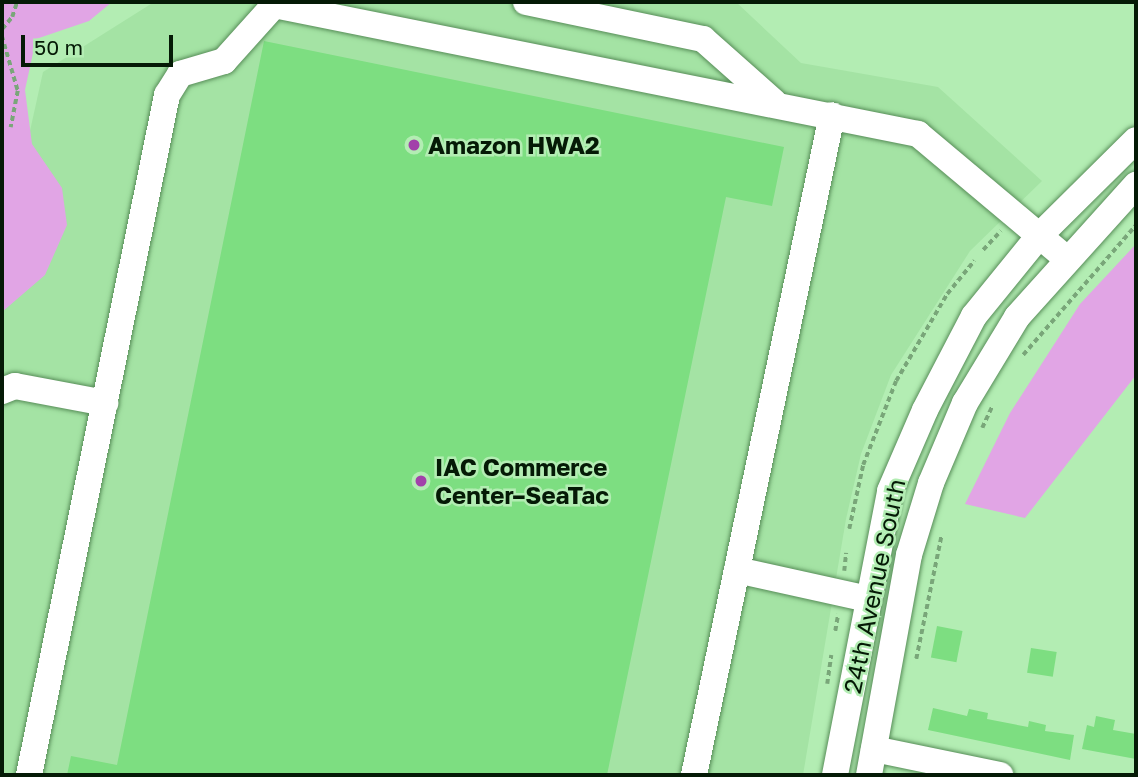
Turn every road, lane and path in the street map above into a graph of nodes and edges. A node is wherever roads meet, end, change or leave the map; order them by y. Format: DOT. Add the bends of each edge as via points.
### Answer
graph roads {
  1 [pos="17,2"];
  2 [pos="526,2"];
  3 [pos="275,3"];
  4 [pos="2,29"];
  5 [pos="2,36"];
  6 [pos="774,102"];
  7 [pos="832,115"];
  8 [pos="10,127"];
  9 [pos="1136,139"];
  10 [pos="1136,185"];
  11 [pos="1136,225"];
  12 [pos="1039,236"];
  13 [pos="1066,258"];
  14 [pos="974,261"];
  15 [pos="1020,359"];
  16 [pos="2,391"];
  17 [pos="999,395"];
  18 [pos="105,403"];
  19 [pos="981,430"];
  20 [pos="849,529"];
  21 [pos="943,529"];
  22 [pos="737,570"];
  23 [pos="868,599"];
  24 [pos="915,663"];
  25 [pos="874,749"];
  26 [pos="29,775"];
  27 [pos="694,775"];
  28 [pos="835,775"];
  29 [pos="869,775"];
  30 [pos="1000,775"];
  1 -- 4 [label="path"];
  2 -- 6 [label="street" via="703,39"];
  3 -- 6 [label="street"];
  3 -- 18 [label="street" via="224,61 180,74 167,95"];
  5 -- 8 [label="path" via="18,91"];
  6 -- 7 [label="street"];
  7 -- 12 [label="street" via="918,134"];
  7 -- 22 [label="street"];
  9 -- 12 [label="street, 24th Avenue South"];
  10 -- 13 [label="street, 24th Avenue South"];
  11 -- 15 [label="path"];
  12 -- 13 [label="street"];
  12 -- 23 [label="street, 24th Avenue South" via="974,317 925,410 890,491"];
  13 -- 25 [label="street, 24th Avenue South" via="1017,317 965,403 930,483 909,555"];
  14 -- 20 [label="path" via="947,294 897,381 863,465"];
  16 -- 18 [label="street" via="15,386"];
  17 -- 19 [label="path"];
  18 -- 26 [label="street"];
  21 -- 24 [label="path"];
  22 -- 23 [label="street"];
  22 -- 27 [label="street"];
  23 -- 28 [label="street, 24th Avenue South"];
  25 -- 29 [label="street, 24th Avenue South"];
  25 -- 30 [label="street"];
}
